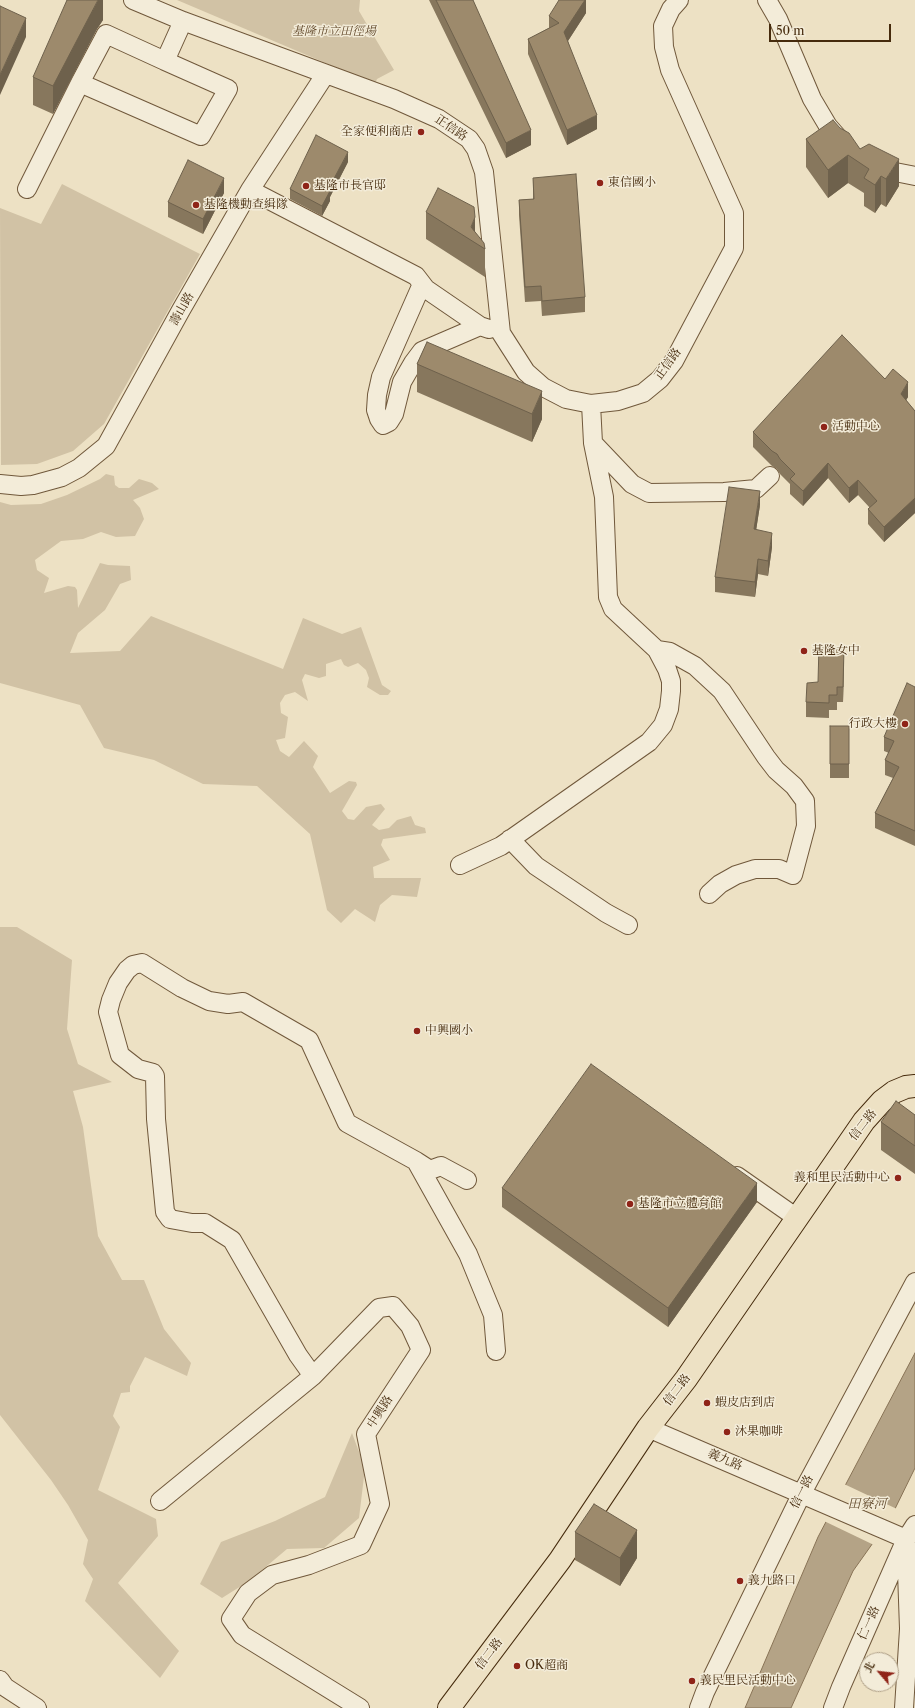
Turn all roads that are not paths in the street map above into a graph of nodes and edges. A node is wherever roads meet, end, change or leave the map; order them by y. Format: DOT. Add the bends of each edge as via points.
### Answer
graph roads {
  1 [pos="133,0"];
  2 [pos="679,0"];
  3 [pos="767,0"];
  4 [pos="183,21"];
  5 [pos="165,61"];
  6 [pos="325,75"];
  7 [pos="80,83"];
  8 [pos="915,176"];
  9 [pos="28,189"];
  10 [pos="250,190"];
  11 [pos="422,284"];
  12 [pos="480,326"];
  13 [pos="501,333"];
  14 [pos="591,404"];
  15 [pos="593,443"];
  16 [pos="770,476"];
  17 [pos="0,484"];
  18 [pos="657,650"];
  19 [pos="510,840"];
  20 [pos="460,865"];
  21 [pos="709,894"];
  22 [pos="628,925"];
  23 [pos="915,1086"];
  24 [pos="416,1161"];
  25 [pos="726,1168"];
  26 [pos="467,1180"];
  27 [pos="797,1218"];
  28 [pos="915,1282"];
  29 [pos="496,1351"];
  30 [pos="313,1376"];
  31 [pos="648,1428"];
  32 [pos="802,1493"];
  33 [pos="160,1501"];
  34 [pos="912,1532"];
  35 [pos="0,1680"];
  36 [pos="36,1708"];
  37 [pos="360,1708"];
  38 [pos="448,1708"];
  39 [pos="699,1708"];
  40 [pos="833,1708"];
  41 [pos="904,1708"];
  1 -- 4 [label="street, 正信路"];
  2 -- 14 [label="street, 正信路" via="671,9 663,26 664,47 670,70 734,213 734,248 674,361 660,379 643,393 618,401"];
  3 -- 8 [label="street" via="778,19 812,99 828,126 848,149 856,154 890,171"];
  4 -- 5 [label="street"];
  4 -- 6 [label="street, 正信路"];
  5 -- 7 [label="street" via="106,34"];
  5 -- 7 [label="street" via="228,89 201,136"];
  6 -- 10 [label="street, 壽山路"];
  6 -- 13 [label="street, 正信路" via="376,92 439,118 461,133 476,149 484,172"];
  7 -- 9 [label="street"];
  10 -- 11 [label="street" via="416,276"];
  10 -- 17 [label="street, 壽山路" via="106,446 79,468 62,477 33,485"];
  11 -- 12 [label="street"];
  11 -- 12 [label="street" via="381,377 376,396 376,410 383,424 389,422 394,414 402,382 422,351"];
  12 -- 13 [label="street"];
  13 -- 14 [label="street, 正信路" via="526,372 543,387 566,399"];
  14 -- 15 [label="street"];
  15 -- 16 [label="street" via="632,484 649,493 756,489"];
  15 -- 18 [label="street" via="604,497 608,597 613,609"];
  18 -- 19 [label="street" via="667,669 671,691 669,709 656,734 649,742"];
  18 -- 21 [label="street" via="670,652 695,666 722,691 766,757 805,800 806,826 793,875 779,869 755,869 736,875"];
  19 -- 20 [label="street"];
  19 -- 22 [label="street" via="536,866"];
  23 -- 27 [label="main road, 信二路" via="894,1092 872,1111"];
  24 -- 26 [label="street" via="430,1170 441,1166"];
  24 -- 29 [label="street" via="468,1254 493,1315"];
  24 -- 30 [label="street" via="347,1123 309,1040 243,1002 228,1004 208,1001 142,963 126,970 108,1012 120,1055 138,1069 153,1073 155,1076 156,1119 165,1212 170,1219 192,1224 205,1223 232,1240 298,1355"];
  25 -- 27 [label="street"];
  27 -- 31 [label="main road, 信二路" via="686,1379"];
  28 -- 32 [label="street, 信一路"];
  30 -- 33 [label="street, 中興路"];
  30 -- 37 [label="street, 中興路" via="379,1308 393,1306 410,1326 421,1350 366,1434 380,1504 361,1545 308,1565 272,1575 248,1593 231,1619 242,1635"];
  31 -- 32 [label="street, 義九路"];
  31 -- 38 [label="main road, 信二路" via="560,1560"];
  32 -- 34 [label="street, 義九路"];
  32 -- 39 [label="street, 信一路"];
  34 -- 40 [label="street, 仁一路"];
  34 -- 41 [label="street"];
  35 -- 36 [label="street" via="5,1687"];
}
